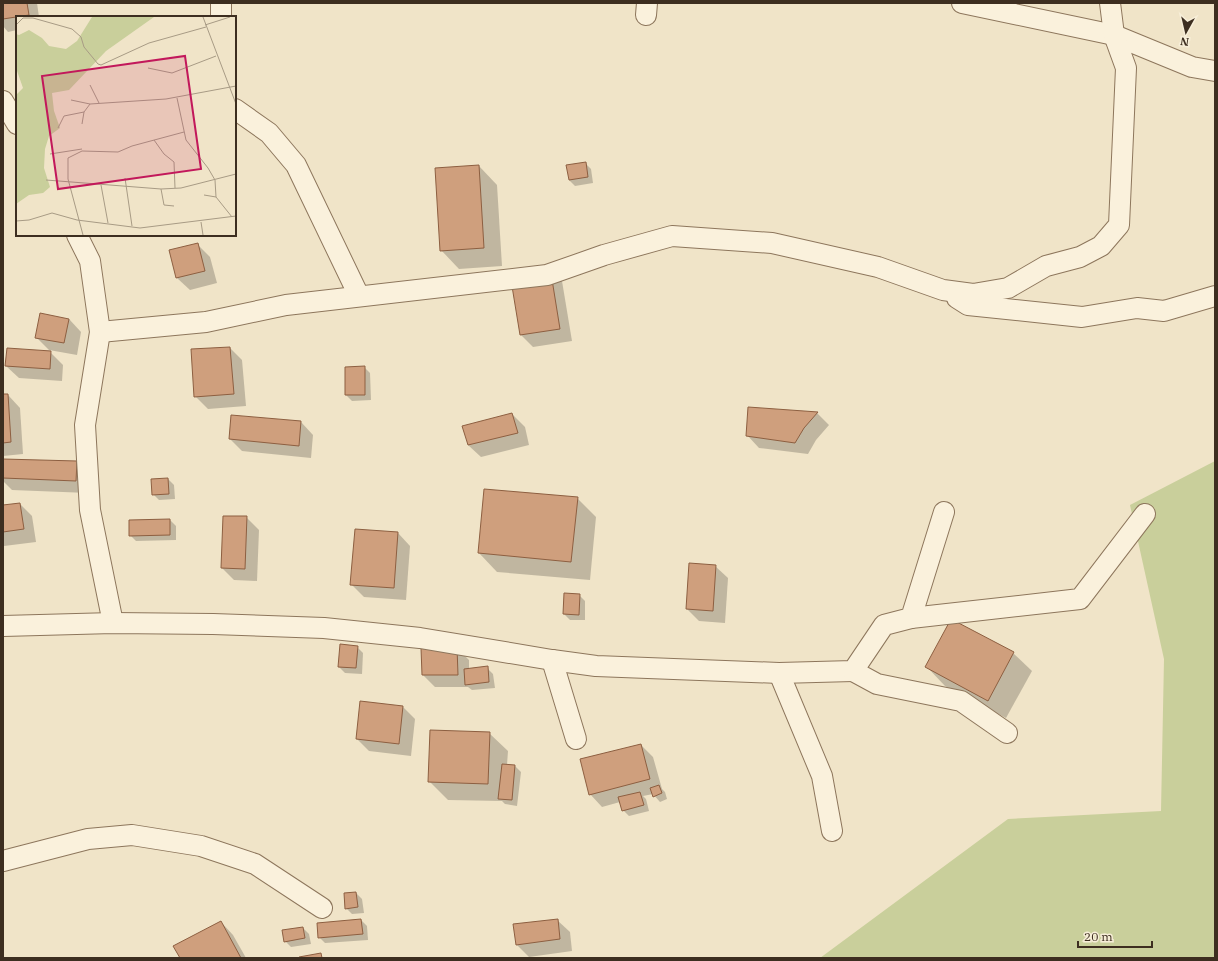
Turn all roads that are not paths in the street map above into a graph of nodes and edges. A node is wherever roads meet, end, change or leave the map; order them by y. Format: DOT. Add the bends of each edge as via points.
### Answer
graph roads {
  1 [pos="221,3"];
  2 [pos="962,3"];
  3 [pos="1110,3"];
  4 [pos="221,16"];
  5 [pos="1114,35"];
  6 [pos="1215,71"];
  7 [pos="3,101"];
  8 [pos="236,110"];
  9 [pos="16,122"];
  10 [pos="78,236"];
  11 [pos="943,290"];
  12 [pos="359,296"];
  13 [pos="1215,296"];
  14 [pos="100,332"];
  15 [pos="944,512"];
  16 [pos="1146,514"];
  17 [pos="911,618"];
  18 [pos="113,623"];
  19 [pos="3,626"];
  20 [pos="552,660"];
  21 [pos="853,671"];
  22 [pos="779,673"];
  23 [pos="1006,733"];
  24 [pos="576,739"];
  25 [pos="832,831"];
  26 [pos="3,861"];
  27 [pos="322,908"];
  1 -- 4 [label="street"];
  2 -- 5 [label="street"];
  3 -- 5 [label="street"];
  5 -- 6 [label="street" via="1192,67"];
  5 -- 11 [label="street" via="1126,68 1119,225 1101,246 1080,256 1046,266 1008,288 972,294"];
  7 -- 9 [label="street"];
  8 -- 12 [label="street" via="269,133 296,165"];
  10 -- 14 [label="street" via="90,261"];
  11 -- 12 [label="street" via="878,267 772,243 672,236 604,255 547,275"];
  11 -- 13 [label="street" via="968,305 1082,317 1137,308 1164,312"];
  12 -- 14 [label="street" via="286,305 206,322"];
  14 -- 18 [label="street" via="85,425 90,510"];
  15 -- 17 [label="street"];
  16 -- 17 [label="street" via="1080,599"];
  17 -- 21 [label="street" via="884,625"];
  18 -- 19 [label="street"];
  18 -- 20 [label="street" via="324,628 420,638"];
  20 -- 22 [label="street" via="596,666"];
  20 -- 24 [label="street"];
  21 -- 22 [label="street"];
  21 -- 23 [label="street" via="877,684 961,701"];
  22 -- 25 [label="street" via="822,776"];
  26 -- 27 [label="street" via="88,839 132,835 202,846 255,864"];
}
